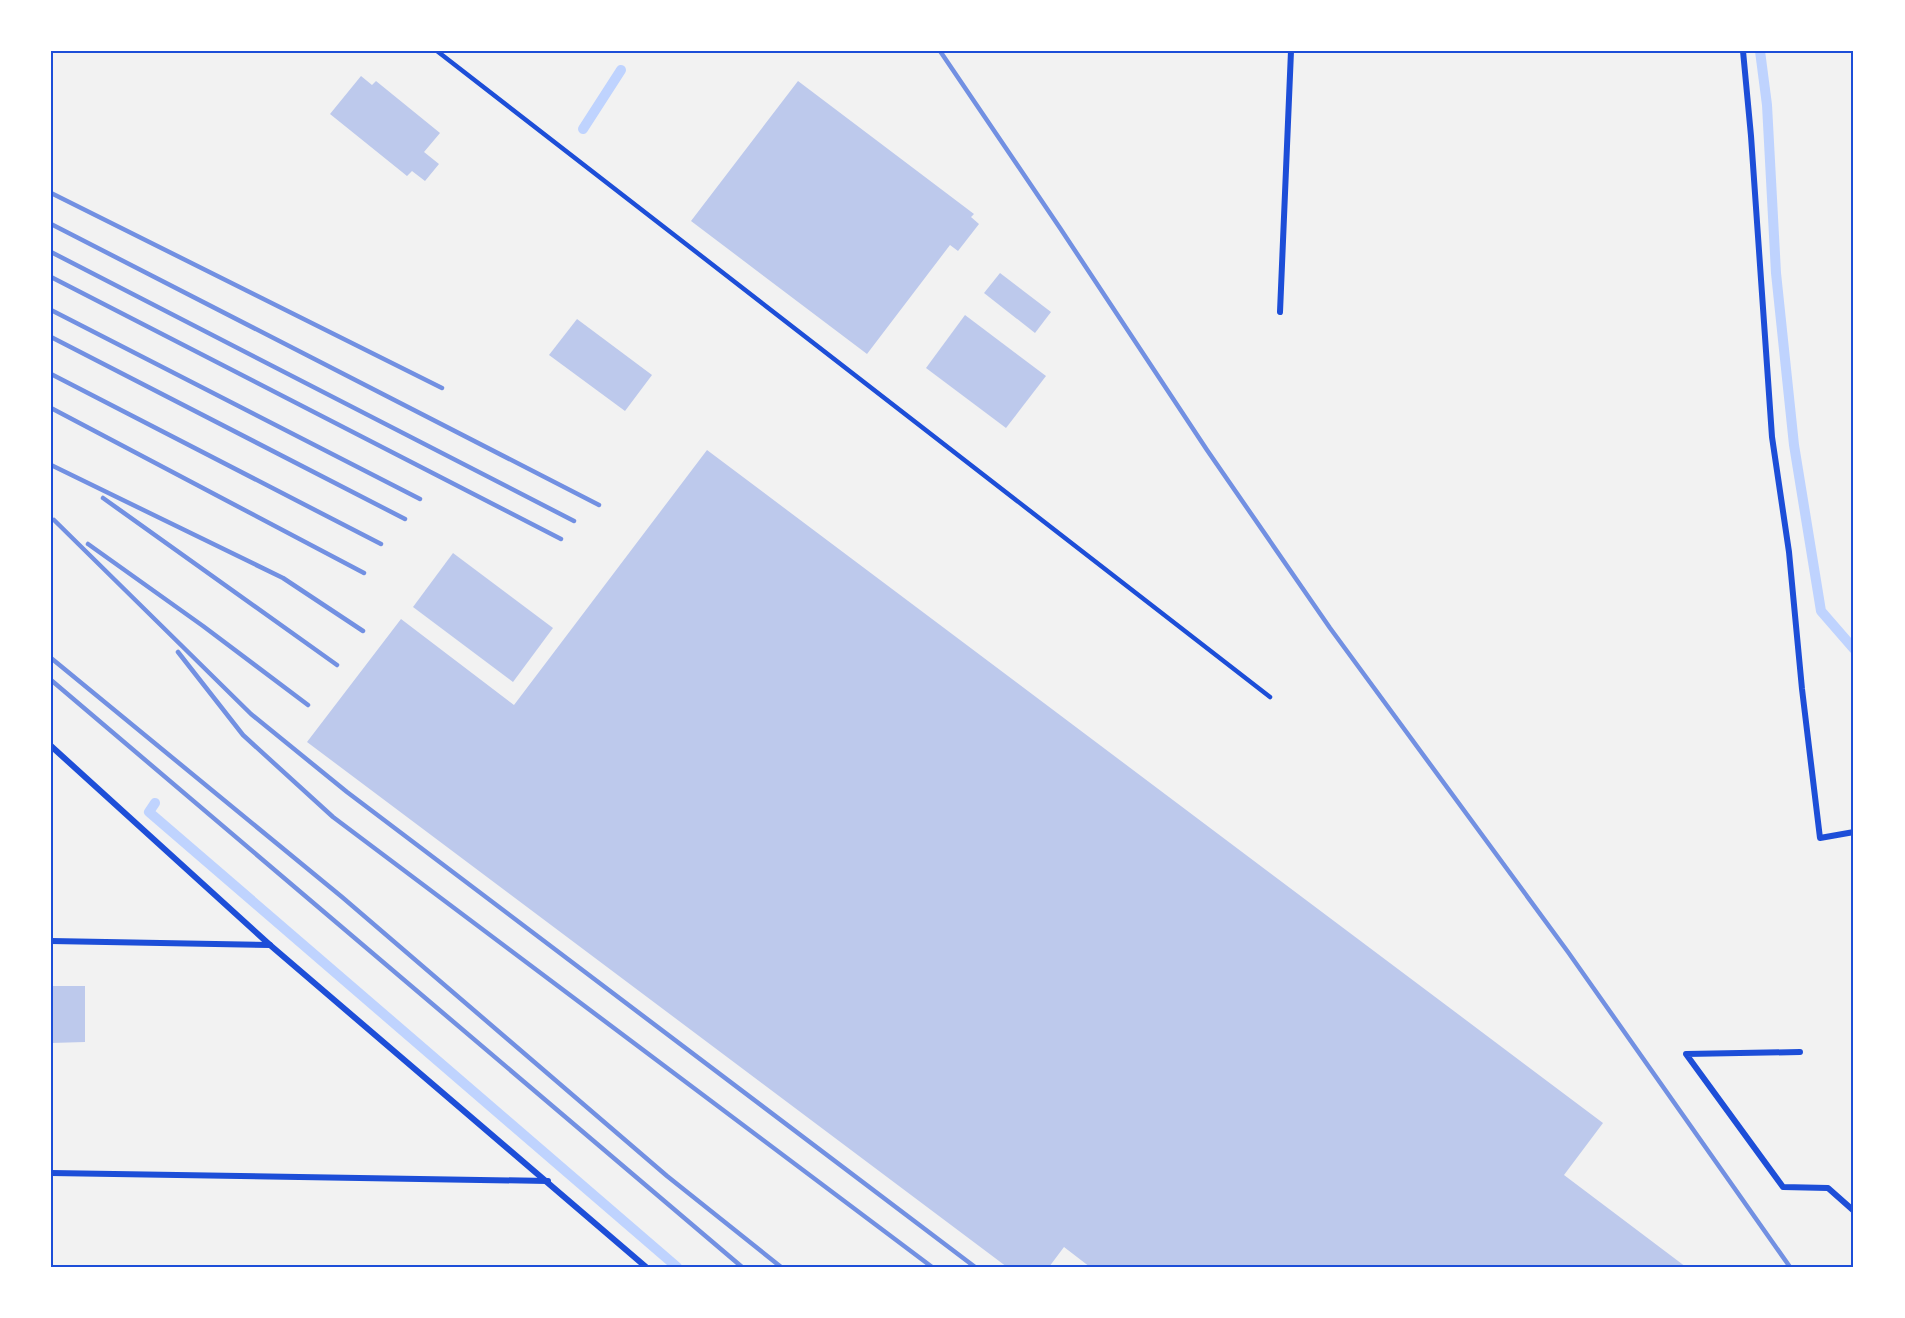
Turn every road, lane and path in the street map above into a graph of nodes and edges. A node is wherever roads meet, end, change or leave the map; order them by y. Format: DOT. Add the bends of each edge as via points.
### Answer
graph roads {
  1 [pos="437,51"];
  2 [pos="1291,51"];
  3 [pos="1743,51"];
  4 [pos="1280,312"];
  5 [pos="1270,697"];
  6 [pos="51,746"];
  7 [pos="1854,832"];
  8 [pos="51,941"];
  9 [pos="270,945"];
  10 [pos="1800,1052"];
  11 [pos="51,1173"];
  12 [pos="548,1181"];
  13 [pos="1854,1210"];
  14 [pos="646,1267"];
  1 -- 5 [label="lane"];
  2 -- 4 [label="street"];
  3 -- 7 [label="street" via="1772,437 1821,838"];
  6 -- 9 [label="street"];
  8 -- 9 [label="street"];
  9 -- 12 [label="street"];
  10 -- 13 [label="street" via="1686,1054 1783,1187 1828,1188"];
  11 -- 12 [label="street"];
  12 -- 14 [label="street"];
}
